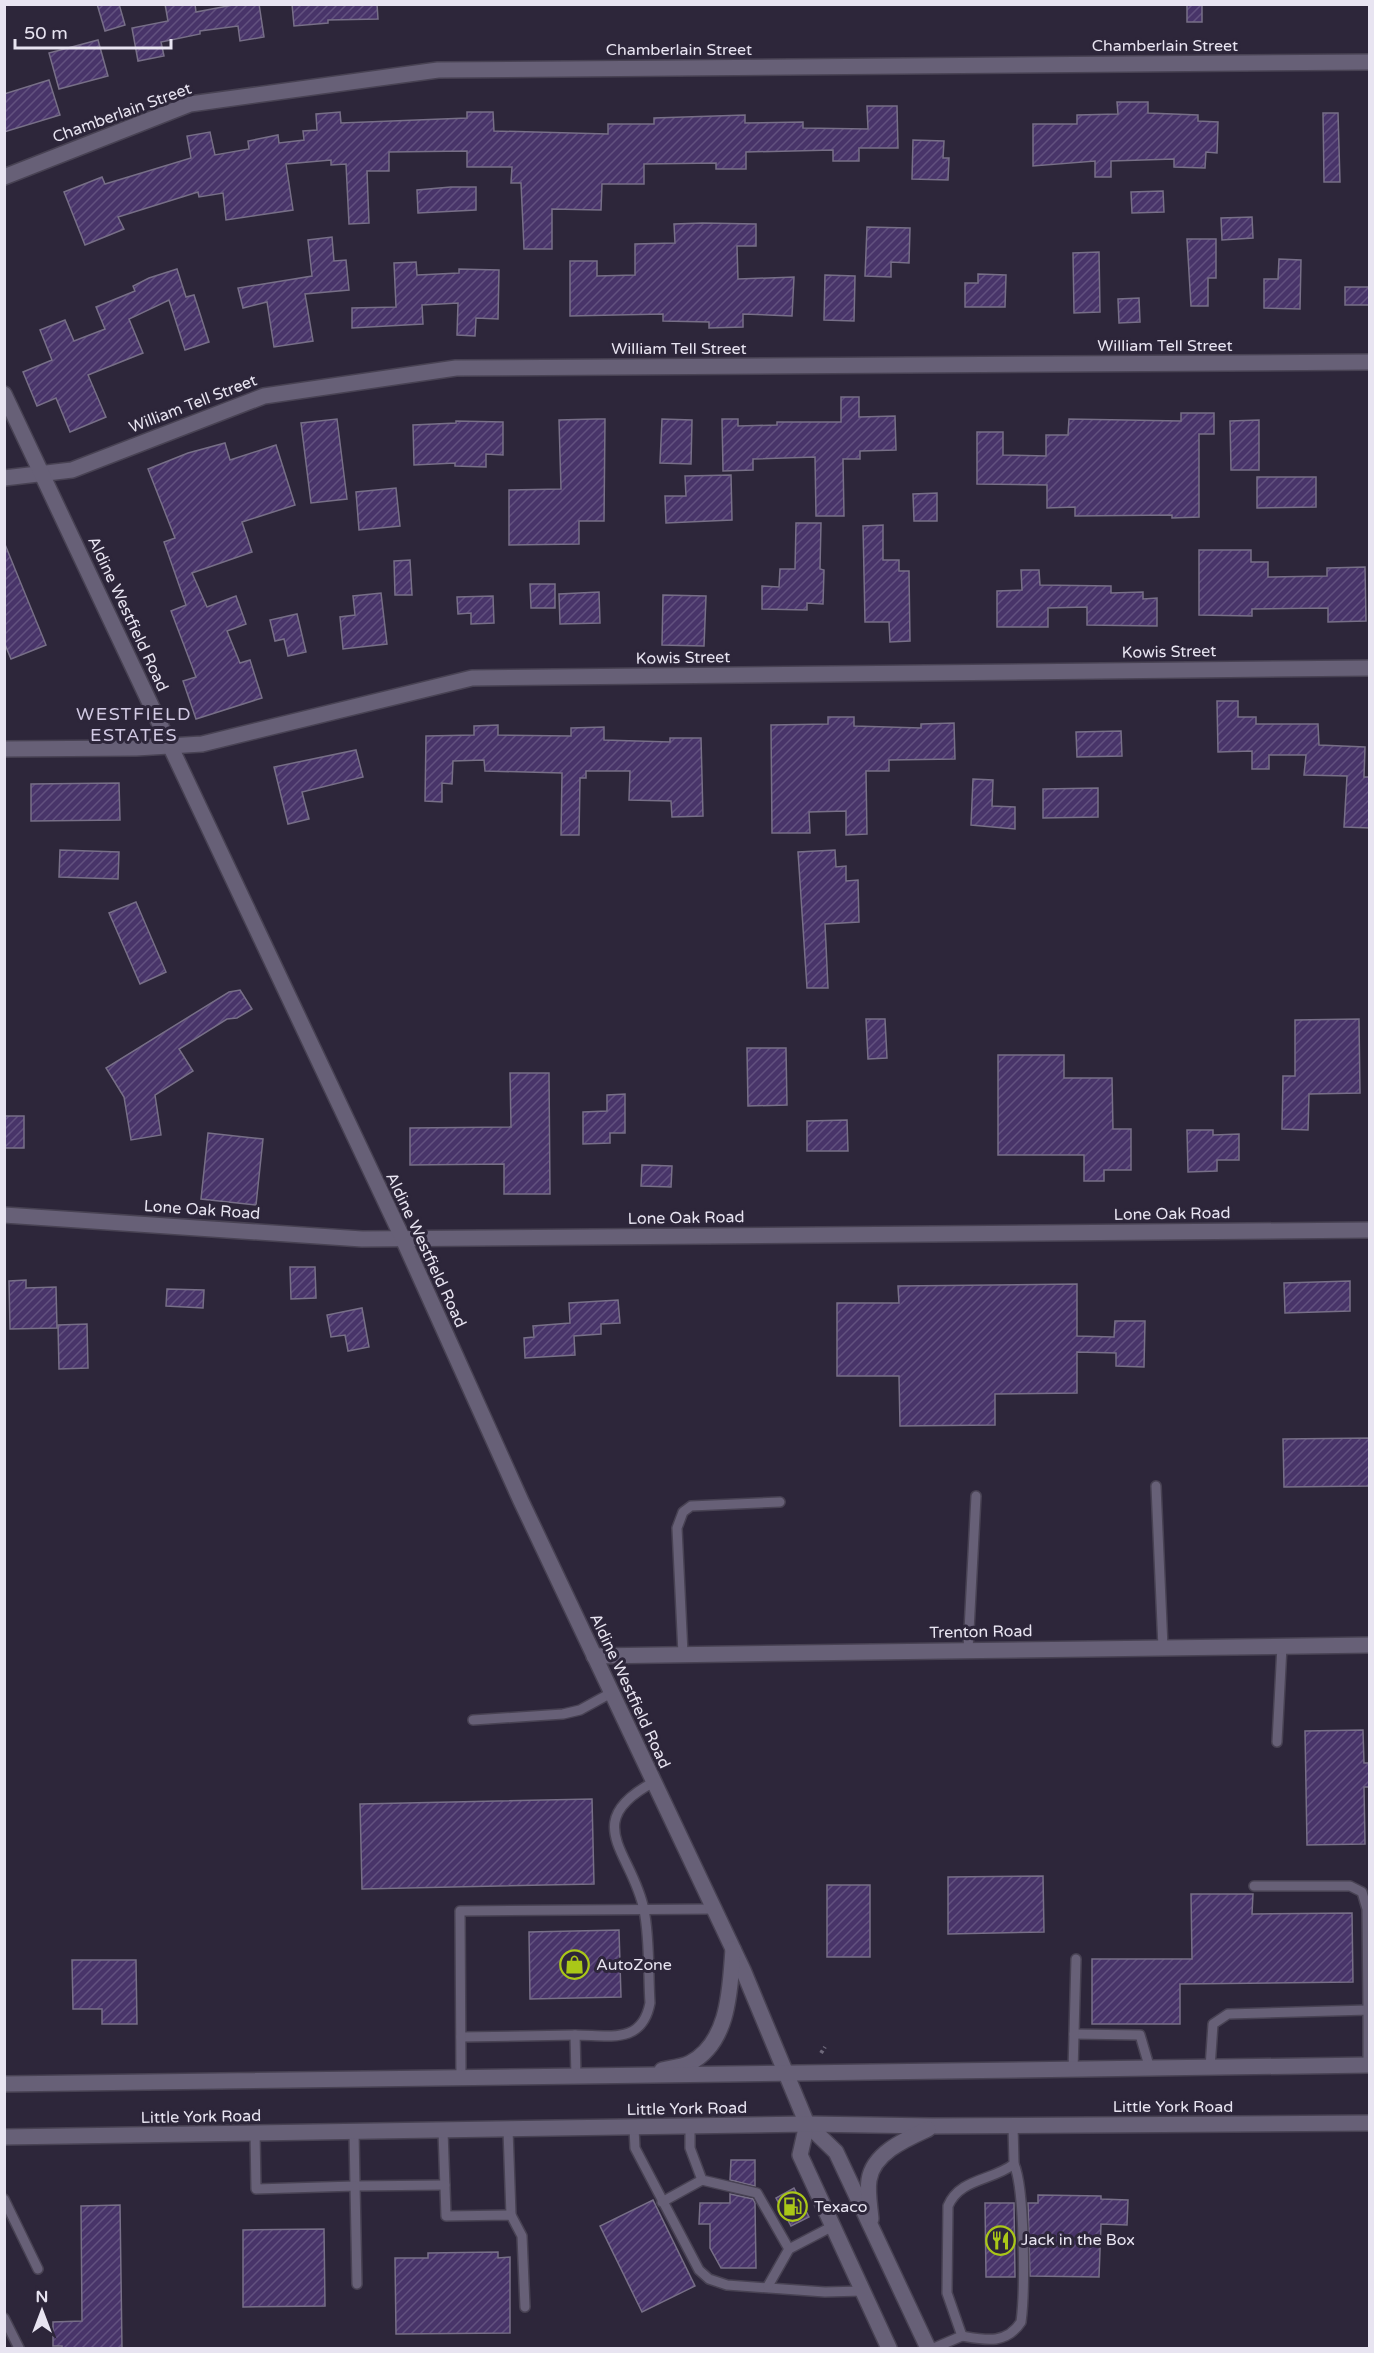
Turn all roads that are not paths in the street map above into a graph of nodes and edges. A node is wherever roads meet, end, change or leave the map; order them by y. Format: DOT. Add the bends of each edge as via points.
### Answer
graph roads {
  1 [pos="1370,62"];
  2 [pos="4,177"];
  3 [pos="1370,362"];
  4 [pos="4,394"];
  5 [pos="43,474"];
  6 [pos="4,478"];
  7 [pos="1370,668"];
  8 [pos="172,747"];
  9 [pos="4,749"];
  10 [pos="4,1215"];
  11 [pos="1370,1230"];
  12 [pos="403,1239"];
  13 [pos="1156,1486"];
  14 [pos="976,1496"];
  15 [pos="780,1502"];
  16 [pos="1370,1645"];
  17 [pos="1282,1646"];
  18 [pos="1163,1648"];
  19 [pos="968,1650"];
  20 [pos="683,1654"];
  21 [pos="594,1656"];
  22 [pos="611,1693"];
  23 [pos="473,1719"];
  24 [pos="1277,1742"];
  25 [pos="654,1782"];
  26 [pos="1254,1886"];
  27 [pos="714,1909"];
  28 [pos="644,1910"];
  29 [pos="1368,1933"];
  30 [pos="733,1949"];
  31 [pos="1076,1959"];
  32 [pos="1369,1975"];
  33 [pos="1368,2010"];
  34 [pos="1074,2034"];
  35 [pos="575,2035"];
  36 [pos="461,2037"];
  37 [pos="1369,2065"];
  38 [pos="1210,2068"];
  39 [pos="1149,2069"];
  40 [pos="1073,2071"];
  41 [pos="786,2074"];
  42 [pos="641,2076"];
  43 [pos="576,2077"];
  44 [pos="461,2078"];
  45 [pos="4,2084"];
  46 [pos="1370,2123"];
  47 [pos="807,2124"];
  48 [pos="1013,2126"];
  49 [pos="690,2127"];
  50 [pos="932,2127"];
  51 [pos="634,2128"];
  52 [pos="508,2130"];
  53 [pos="443,2131"];
  54 [pos="354,2132"];
  55 [pos="255,2134"];
  56 [pos="4,2137"];
  57 [pos="1014,2164"];
  58 [pos="702,2180"];
  59 [pos="445,2185"];
  60 [pos="356,2186"];
  61 [pos="4,2199"];
  62 [pos="662,2202"];
  63 [pos="511,2215"];
  64 [pos="833,2226"];
  65 [pos="871,2228"];
  66 [pos="789,2249"];
  67 [pos="38,2269"];
  68 [pos="357,2284"];
  69 [pos="768,2286"];
  70 [pos="862,2290"];
  71 [pos="525,2307"];
  72 [pos="4,2318"];
  73 [pos="962,2336"];
  74 [pos="19,2349"];
  75 [pos="889,2349"];
  76 [pos="928,2349"];
  77 [pos="934,2349"];
  1 -- 2 [label="street, Chamberlain Street" via="438,70 190,104"];
  3 -- 5 [label="street, William Tell Street" via="456,368 264,396 72,470"];
  4 -- 5 [label="street, Aldine Westfield Road"];
  5 -- 6 [label="street, William Tell Street"];
  5 -- 8 [label="street, Aldine Westfield Road"];
  7 -- 8 [label="street, Kowis Street" via="472,678 202,744"];
  8 -- 9 [label="street, Kowis Street"];
  8 -- 12 [label="street, Aldine Westfield Road"];
  10 -- 12 [label="street, Lone Oak Road"];
  11 -- 12 [label="street, Lone Oak Road"];
  12 -- 21 [label="street, Aldine Westfield Road"];
  13 -- 18 [label="lane"];
  14 -- 19 [label="lane"];
  15 -- 20 [label="lane" via="691,1506 683,1512 677,1528"];
  16 -- 17 [label="street, Trenton Road"];
  17 -- 18 [label="street, Trenton Road"];
  17 -- 24 [label="lane"];
  18 -- 19 [label="street, Trenton Road"];
  19 -- 20 [label="street, Trenton Road"];
  20 -- 21 [label="street, Trenton Road"];
  21 -- 22 [label="street, Aldine Westfield Road"];
  22 -- 23 [label="lane" via="580,1710 563,1714"];
  22 -- 25 [label="street, Aldine Westfield Road"];
  25 -- 27 [label="street, Aldine Westfield Road"];
  25 -- 28 [label="lane" via="624,1801 614,1822 616,1838"];
  26 -- 29 [label="lane" via="1356,1888 1366,1899"];
  27 -- 28 [label="lane"];
  27 -- 30 [label="street, Aldine Westfield Road"];
  28 -- 35 [label="lane" via="650,2003 643,2025 627,2035"];
  28 -- 36 [label="lane" via="460,1911"];
  29 -- 32 [label="lane"];
  30 -- 41 [label="street, Aldine Westfield Road"];
  30 -- 42 [label="street" via="728,2006 712,2043 690,2063"];
  31 -- 34 [label="lane"];
  32 -- 33 [label="lane"];
  33 -- 37 [label="lane"];
  33 -- 38 [label="lane" via="1228,2014 1213,2024"];
  34 -- 39 [label="lane" via="1140,2035"];
  34 -- 40 [label="lane"];
  35 -- 36 [label="lane"];
  35 -- 43 [label="lane"];
  36 -- 44 [label="lane"];
  37 -- 38 [label="street, Little York Road"];
  38 -- 39 [label="street, Little York Road"];
  39 -- 40 [label="street, Little York Road"];
  40 -- 41 [label="street, Little York Road"];
  41 -- 42 [label="street, Little York Road"];
  41 -- 47 [label="street, Aldine Westfield Road"];
  42 -- 43 [label="street, Little York Road"];
  43 -- 44 [label="street, Little York Road"];
  44 -- 45 [label="street, Little York Road"];
  46 -- 48 [label="street, Little York Road"];
  47 -- 49 [label="street, Little York Road"];
  47 -- 50 [label="street, Little York Road"];
  47 -- 64 [label="street" via="800,2155"];
  47 -- 65 [label="street, Aldine Westfield Road" via="836,2152"];
  48 -- 50 [label="street, Little York Road"];
  48 -- 57 [label="lane"];
  49 -- 51 [label="street, Little York Road"];
  49 -- 58 [label="lane" via="690,2148"];
  50 -- 65 [label="street" via="900,2142 878,2160 869,2180"];
  51 -- 52 [label="street, Little York Road"];
  51 -- 62 [label="lane" via="635,2148"];
  52 -- 53 [label="street, Little York Road"];
  52 -- 63 [label="lane"];
  53 -- 54 [label="street, Little York Road"];
  53 -- 59 [label="lane"];
  54 -- 55 [label="street, Little York Road"];
  54 -- 60 [label="lane"];
  55 -- 56 [label="street, Little York Road"];
  55 -- 60 [label="lane" via="256,2189"];
  57 -- 73 [label="lane" via="1000,2174 964,2185 948,2206 947,2293"];
  57 -- 73 [label="lane" via="1021,2196 1021,2322 1015,2332 1003,2339"];
  58 -- 62 [label="lane"];
  58 -- 66 [label="lane" via="757,2193"];
  59 -- 60 [label="lane"];
  59 -- 63 [label="lane" via="446,2216"];
  60 -- 68 [label="lane"];
  61 -- 67 [label="lane"];
  62 -- 69 [label="lane" via="699,2270 709,2280 727,2285"];
  63 -- 71 [label="lane" via="522,2236"];
  64 -- 66 [label="lane"];
  64 -- 70 [label="street"];
  65 -- 76 [label="street, Aldine Westfield Road"];
  66 -- 69 [label="lane"];
  69 -- 70 [label="lane" via="825,2292"];
  70 -- 75 [label="street"];
  72 -- 74 [label="lane"];
  73 -- 77 [label="lane"];
}
